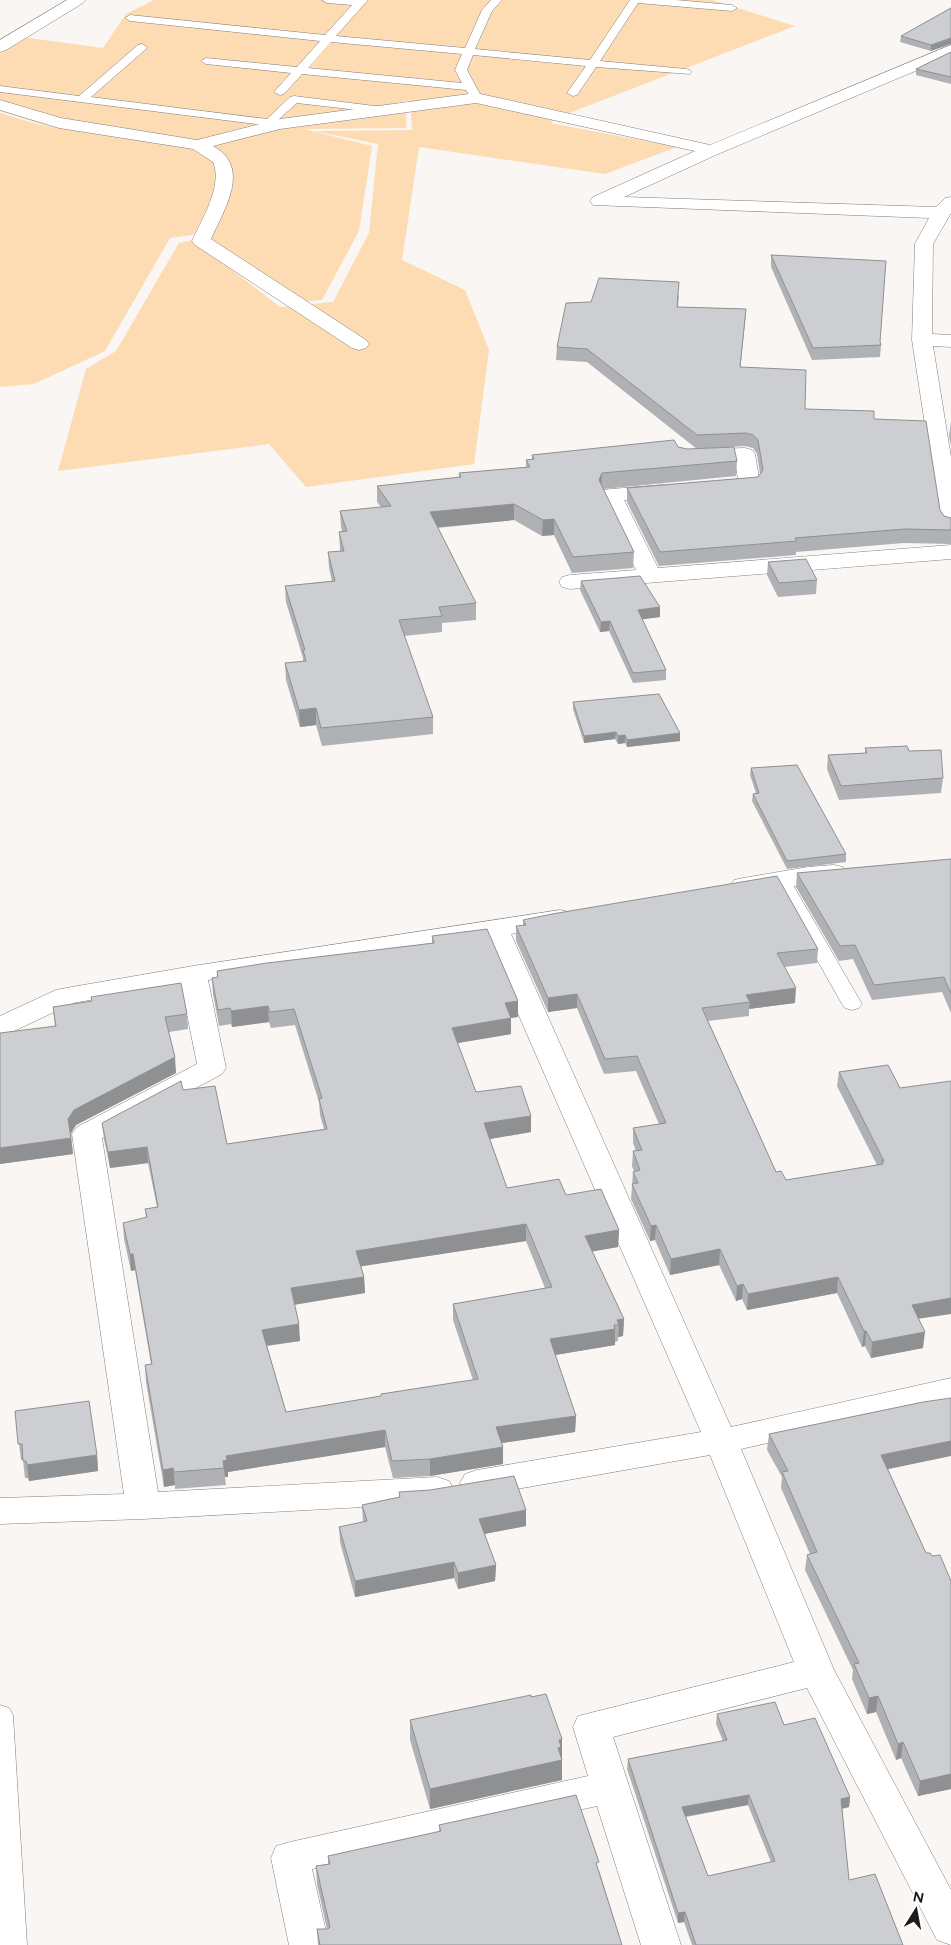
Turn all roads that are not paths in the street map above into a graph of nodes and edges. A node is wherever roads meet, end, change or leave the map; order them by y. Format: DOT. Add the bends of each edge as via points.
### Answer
graph roads {
  1 [pos="78,0"];
  2 [pos="327,0"];
  3 [pos="497,0"];
  4 [pos="635,0"];
  5 [pos="640,0"];
  6 [pos="361,2"];
  7 [pos="732,8"];
  8 [pos="130,18"];
  9 [pos="328,38"];
  10 [pos="0,47"];
  11 [pos="142,47"];
  12 [pos="951,50"];
  13 [pos="469,52"];
  14 [pos="926,60"];
  15 [pos="206,61"];
  16 [pos="593,63"];
  17 [pos="951,68"];
  18 [pos="300,70"];
  19 [pos="686,72"];
  20 [pos="0,89"];
  21 [pos="280,92"];
  22 [pos="473,92"];
  23 [pos="573,93"];
  24 [pos="82,99"];
  25 [pos="0,105"];
  26 [pos="383,110"];
  27 [pos="274,123"];
  28 [pos="198,145"];
  29 [pos="712,150"];
  30 [pos="946,208"];
  31 [pos="922,340"];
  32 [pos="951,341"];
  33 [pos="359,344"];
  34 [pos="686,457"];
  35 [pos="951,523"];
  36 [pos="951,552"];
  37 [pos="650,576"];
  38 [pos="570,582"];
  39 [pos="855,871"];
  40 [pos="781,880"];
  41 [pos="724,890"];
  42 [pos="581,914"];
  43 [pos="495,929"];
  44 [pos="193,974"];
  45 [pos="852,1004"];
  46 [pos="0,1027"];
  47 [pos="951,1390"];
  48 [pos="721,1441"];
  49 [pos="143,1506"];
  50 [pos="0,1511"];
  51 [pos="816,1671"];
  52 [pos="0,1715"];
  53 [pos="611,1787"];
  54 [pos="951,1928"];
  55 [pos="13,1945"];
  56 [pos="309,1945"];
  57 [pos="661,1945"];
  1 -- 10 [label="street"];
  2 -- 6 [label="lane"];
  3 -- 13 [label="lane" via="487,10"];
  4 -- 16 [label="lane"];
  5 -- 7 [label="lane"];
  6 -- 9 [label="lane"];
  8 -- 9 [label="lane"];
  9 -- 13 [label="lane"];
  9 -- 18 [label="lane"];
  11 -- 24 [label="lane"];
  12 -- 14 [label="street"];
  13 -- 16 [label="lane"];
  13 -- 22 [label="lane" via="461,70"];
  14 -- 17 [label="street"];
  14 -- 29 [label="street"];
  15 -- 18 [label="lane"];
  16 -- 19 [label="lane"];
  16 -- 23 [label="lane"];
  18 -- 21 [label="lane"];
  18 -- 22 [label="lane"];
  20 -- 24 [label="lane"];
  22 -- 26 [label="street"];
  22 -- 29 [label="street"];
  24 -- 27 [label="lane"];
  25 -- 28 [label="street" via="59,123"];
  26 -- 27 [label="street"];
  26 -- 27 [label="lane" via="294,99"];
  27 -- 28 [label="street"];
  28 -- 33 [label="street" via="222,161 226,176 201,241"];
  29 -- 30 [label="street" via="599,201"];
  30 -- 31 [label="street" via="924,244"];
  31 -- 32 [label="street"];
  31 -- 35 [label="street"];
  34 -- 37 [label="street" via="745,454 749,484 611,495"];
  36 -- 37 [label="street"];
  37 -- 38 [label="street"];
  39 -- 40 [label="street"];
  40 -- 41 [label="street"];
  40 -- 45 [label="lane"];
  42 -- 43 [label="street"];
  43 -- 44 [label="street"];
  43 -- 48 [label="street"];
  44 -- 46 [label="street" via="66,996"];
  44 -- 49 [label="street" via="212,1068 87,1134"];
  47 -- 48 [label="street"];
  48 -- 49 [label="street" via="430,1491"];
  48 -- 51 [label="street"];
  49 -- 50 [label="street"];
  51 -- 53 [label="street" via="592,1727"];
  51 -- 54 [label="street"];
  52 -- 55 [label="lane"];
  53 -- 56 [label="street" via="290,1858"];
  53 -- 57 [label="street"];
}
